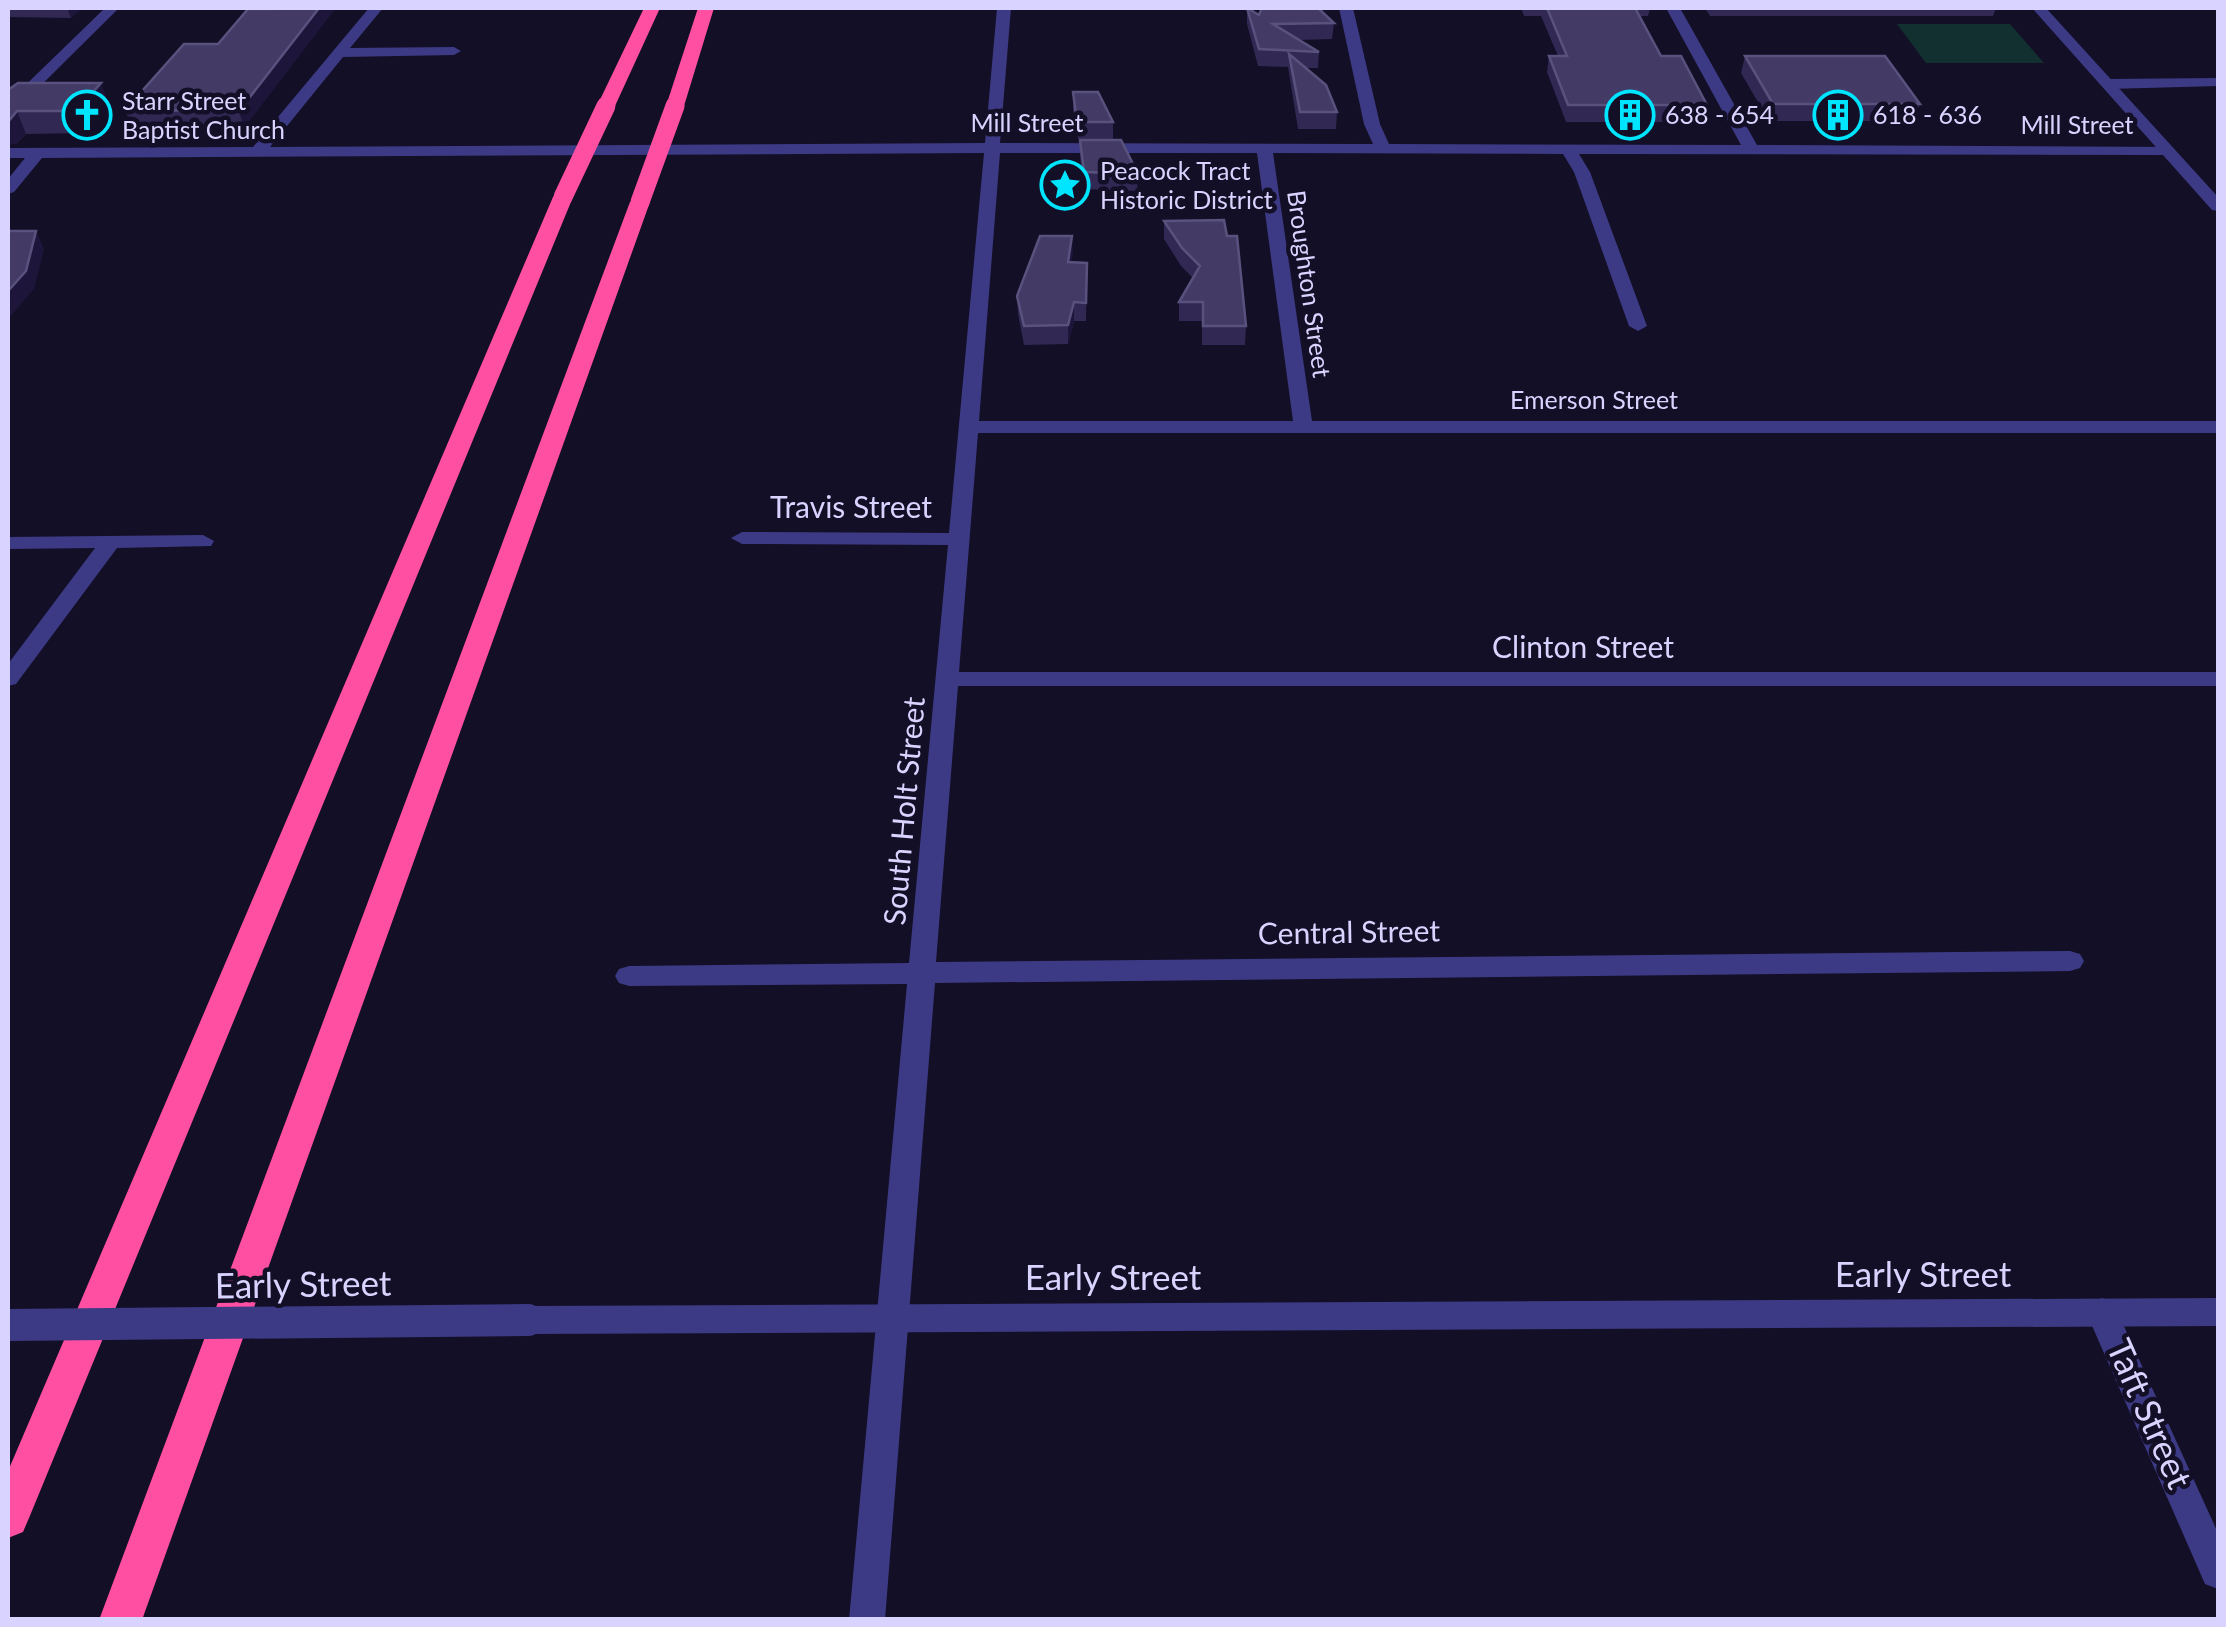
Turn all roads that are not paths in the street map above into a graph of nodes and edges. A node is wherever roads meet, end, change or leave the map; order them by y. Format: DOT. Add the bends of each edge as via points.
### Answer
graph roads {
  1 [pos="112,8"];
  2 [pos="376,8"];
  3 [pos="631,8"];
  4 [pos="652,8"];
  5 [pos="706,8"];
  6 [pos="728,8"];
  7 [pos="1004,8"];
  8 [pos="1346,8"];
  9 [pos="1673,8"];
  10 [pos="2039,8"];
  11 [pos="454,51"];
  12 [pos="690,52"];
  13 [pos="339,53"];
  14 [pos="628,58"];
  15 [pos="2218,82"];
  16 [pos="2108,84"];
  17 [pos="8,110"];
  18 [pos="990,148"];
  19 [pos="1266,150"];
  20 [pos="1383,150"];
  21 [pos="1569,150"];
  22 [pos="1752,150"];
  23 [pos="2166,150"];
  24 [pos="257,152"];
  25 [pos="8,153"];
  26 [pos="37,153"];
  27 [pos="8,189"];
  28 [pos="2218,206"];
  29 [pos="1638,326"];
  30 [pos="1303,425"];
  31 [pos="970,427"];
  32 [pos="2218,427"];
  33 [pos="742,538"];
  34 [pos="960,539"];
  35 [pos="203,541"];
  36 [pos="8,542"];
  37 [pos="111,542"];
  38 [pos="2218,678"];
  39 [pos="8,679"];
  40 [pos="948,679"];
  41 [pos="2070,961"];
  42 [pos="924,973"];
  43 [pos="629,976"];
  44 [pos="2102,1312"];
  45 [pos="2218,1312"];
  46 [pos="895,1316"];
  47 [pos="8,1326"];
  48 [pos="8,1518"];
  49 [pos="2218,1572"];
  50 [pos="120,1620"];
  51 [pos="867,1620"];
  1 -- 17 [label="street"];
  2 -- 13 [label="street"];
  3 -- 14 [label="highway"];
  4 -- 14 [label="highway"];
  5 -- 12 [label="highway"];
  6 -- 12 [label="highway"];
  7 -- 18 [label="street, South Holt Street"];
  8 -- 20 [label="street"];
  9 -- 22 [label="street"];
  10 -- 16 [label="street"];
  11 -- 13 [label="street"];
  12 -- 50 [label="highway, bridge"];
  13 -- 24 [label="street"];
  14 -- 48 [label="highway, bridge"];
  15 -- 16 [label="street"];
  16 -- 23 [label="street"];
  18 -- 19 [label="street, Mill Street"];
  18 -- 24 [label="street, Mill Street"];
  18 -- 31 [label="street, South Holt Street"];
  19 -- 20 [label="street, Mill Street"];
  19 -- 30 [label="street, Broughton Street"];
  20 -- 21 [label="street, Mill Street"];
  21 -- 22 [label="street, Mill Street"];
  21 -- 29 [label="street"];
  22 -- 23 [label="street, Mill Street"];
  23 -- 28 [label="street"];
  24 -- 26 [label="street, Mill Street"];
  25 -- 26 [label="street, Mill Street"];
  26 -- 27 [label="street"];
  30 -- 31 [label="street, Emerson Street"];
  30 -- 32 [label="street, Emerson Street"];
  31 -- 34 [label="street, South Holt Street"];
  33 -- 34 [label="street, Travis Street"];
  34 -- 40 [label="street, South Holt Street"];
  35 -- 37 [label="street"];
  36 -- 37 [label="street"];
  37 -- 39 [label="street"];
  38 -- 40 [label="street, Clinton Street"];
  40 -- 42 [label="street, South Holt Street"];
  41 -- 42 [label="street, Central Street"];
  42 -- 43 [label="street, Central Street"];
  42 -- 46 [label="street, South Holt Street"];
  44 -- 45 [label="street, Early Street"];
  44 -- 46 [label="street, Early Street"];
  44 -- 49 [label="street, Taft Street"];
  46 -- 47 [label="street, Early Street, bridge"];
  46 -- 51 [label="street, South Holt Street"];
}
